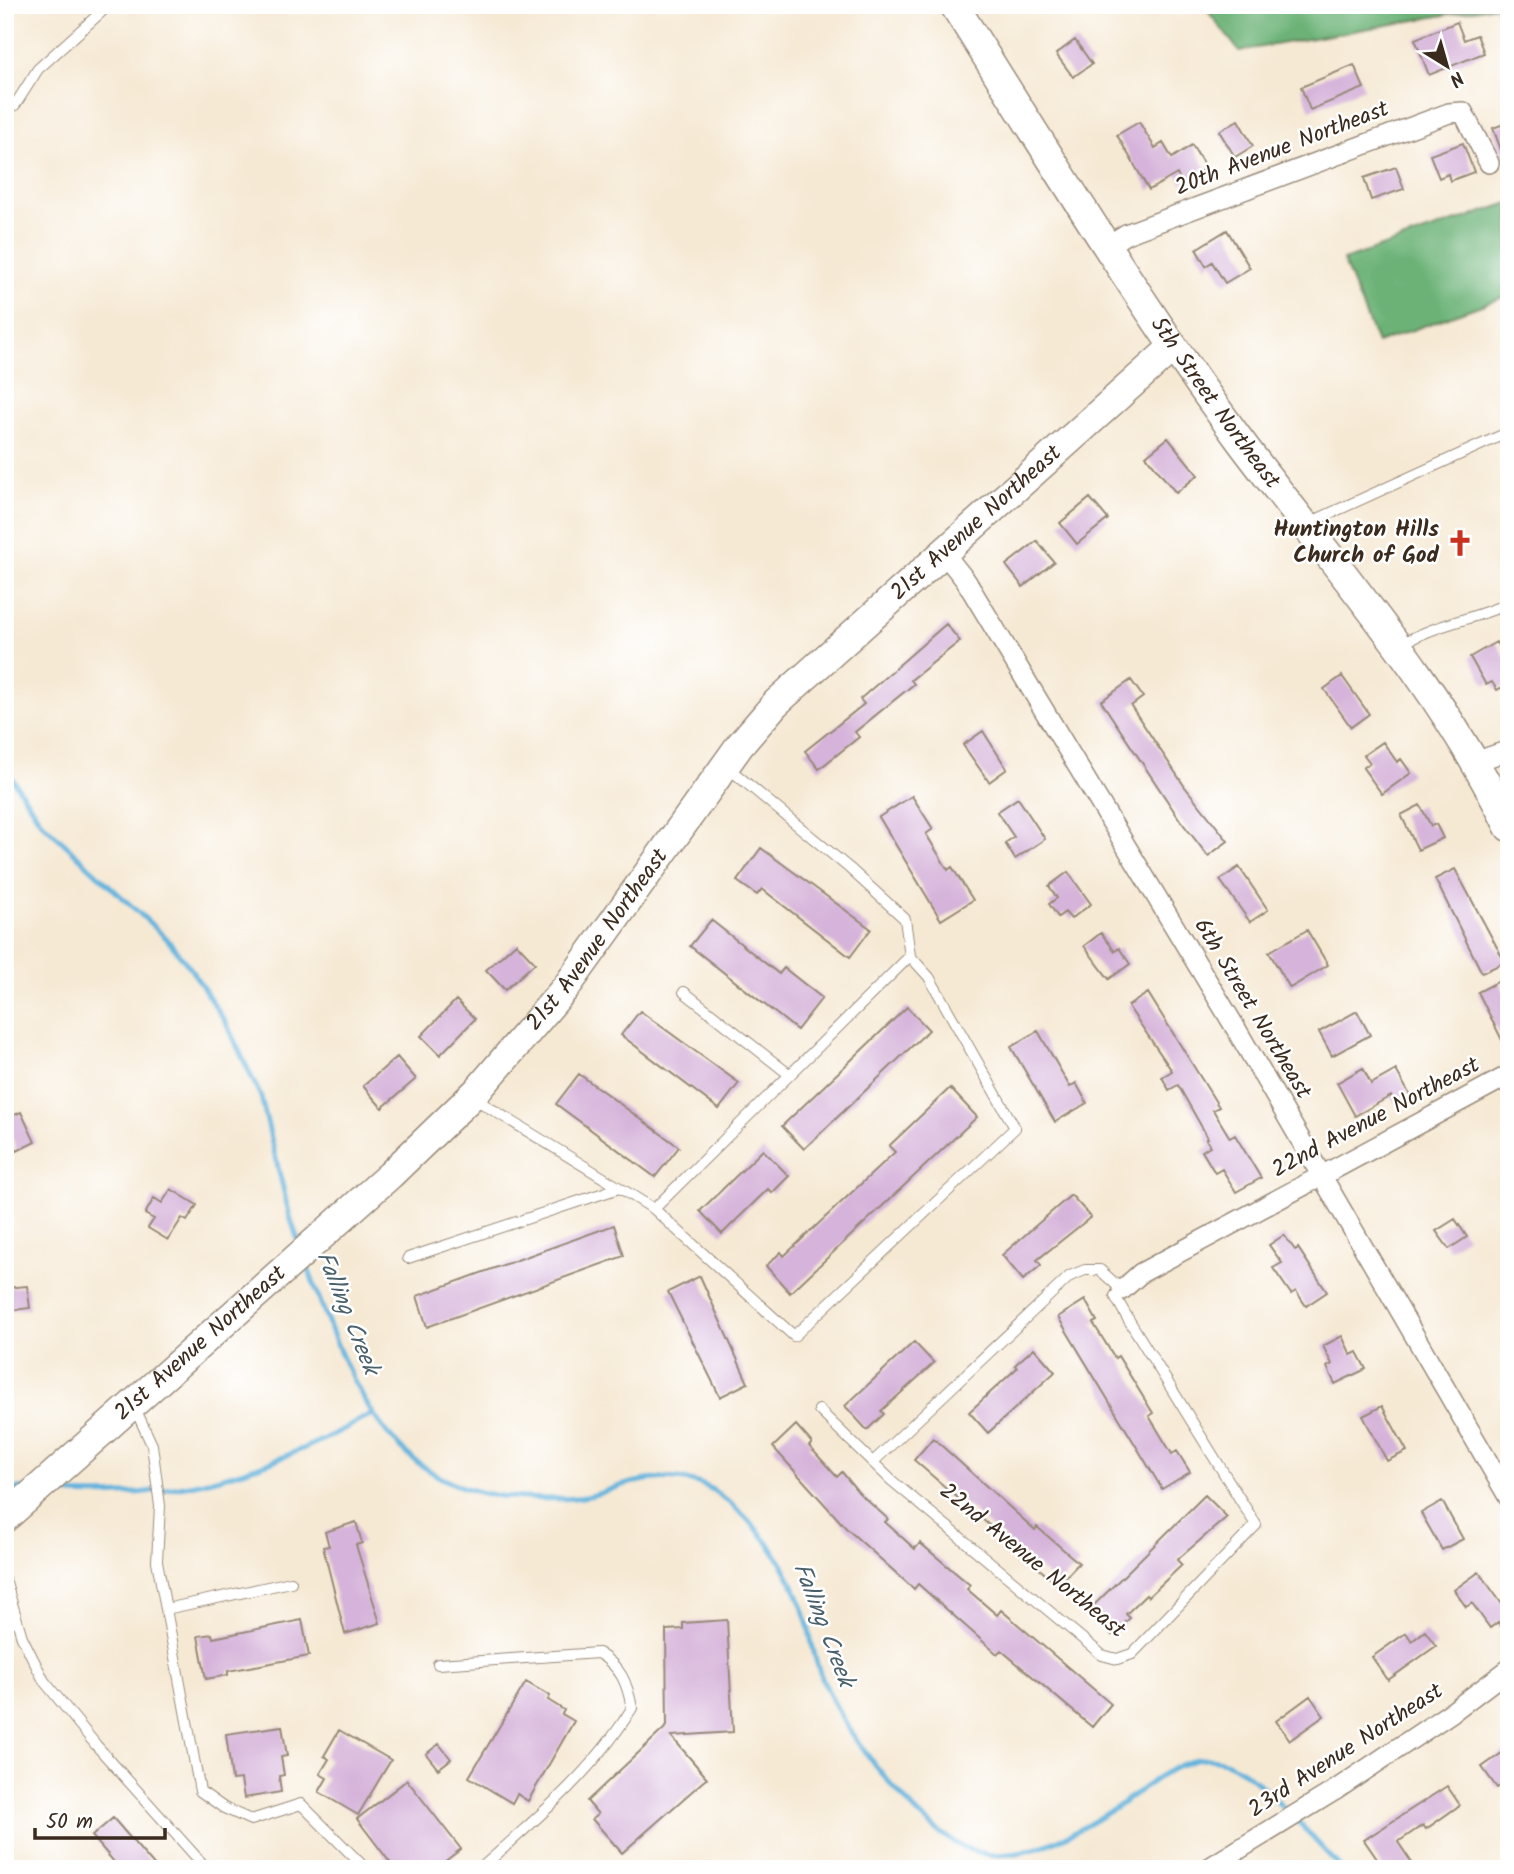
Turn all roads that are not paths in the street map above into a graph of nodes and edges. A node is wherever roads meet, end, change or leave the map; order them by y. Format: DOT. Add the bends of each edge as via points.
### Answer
graph roads {
  1 [pos="109,5"];
  2 [pos="954,5"];
  3 [pos="15,104"];
  4 [pos="1489,163"];
  5 [pos="1107,246"];
  6 [pos="1173,347"];
  7 [pos="1509,432"];
  8 [pos="1305,524"];
  9 [pos="943,552"];
  10 [pos="1509,603"];
  11 [pos="1398,647"];
  12 [pos="1509,750"];
  13 [pos="1475,762"];
  14 [pos="726,766"];
  15 [pos="1509,827"];
  16 [pos="910,956"];
  17 [pos="684,992"];
  18 [pos="790,1075"];
  19 [pos="1509,1075"];
  20 [pos="472,1097"];
  21 [pos="1321,1175"];
  22 [pos="619,1188"];
  23 [pos="654,1209"];
  24 [pos="408,1258"];
  25 [pos="1122,1290"];
  26 [pos="133,1403"];
  27 [pos="819,1410"];
  28 [pos="874,1461"];
  29 [pos="1509,1498"];
  30 [pos="5,1518"];
  31 [pos="5,1580"];
  32 [pos="291,1582"];
  33 [pos="166,1609"];
  34 [pos="438,1664"];
  35 [pos="1509,1669"];
  36 [pos="207,1869"];
  37 [pos="366,1869"];
  38 [pos="480,1869"];
  39 [pos="1207,1869"];
  1 -- 3 [label="lane" via="38,69"];
  2 -- 5 [label="street, 5th Street Northeast"];
  4 -- 5 [label="street, 20th Avenue Northeast" via="1463,112 1449,113 1126,234"];
  5 -- 6 [label="street, 5th Street Northeast"];
  6 -- 8 [label="street, 5th Street Northeast"];
  6 -- 9 [label="street, 21st Avenue Northeast"];
  7 -- 8 [label="lane"];
  8 -- 11 [label="street, 5th Street Northeast"];
  9 -- 14 [label="street, 21st Avenue Northeast" via="776,704"];
  9 -- 21 [label="street, 6th Street Northeast" via="974,593"];
  10 -- 11 [label="lane" via="1435,627"];
  11 -- 13 [label="street, 5th Street Northeast"];
  12 -- 13 [label="street"];
  13 -- 15 [label="street, 5th Street Northeast"];
  14 -- 16 [label="lane" via="905,919"];
  14 -- 20 [label="street, 21st Avenue Northeast" via="567,986"];
  16 -- 18 [label="lane"];
  16 -- 23 [label="lane" via="929,977 1015,1128 794,1336"];
  17 -- 18 [label="lane"];
  18 -- 23 [label="lane"];
  19 -- 21 [label="street, 22nd Avenue Northeast"];
  20 -- 22 [label="lane"];
  20 -- 26 [label="street, 21st Avenue Northeast"];
  21 -- 25 [label="street, 22nd Avenue Northeast" via="1141,1273"];
  21 -- 29 [label="street, 6th Street Northeast"];
  22 -- 23 [label="lane"];
  22 -- 24 [label="lane"];
  25 -- 28 [label="lane" via="1100,1270 1070,1276"];
  25 -- 28 [label="lane, 22nd Avenue Northeast" via="1115,1296 1256,1525 1132,1654 1117,1659 1102,1655"];
  26 -- 30 [label="street, 21st Avenue Northeast"];
  26 -- 33 [label="lane" via="152,1445 160,1506 157,1561"];
  27 -- 28 [label="lane"];
  31 -- 36 [label="lane" via="22,1637 44,1681"];
  32 -- 33 [label="lane"];
  33 -- 37 [label="lane" via="200,1791 251,1820 301,1804"];
  34 -- 38 [label="lane" via="598,1653 615,1663 627,1684 632,1708 618,1730 544,1812"];
  35 -- 39 [label="street, 23rd Avenue Northeast" via="1334,1791"];
}
